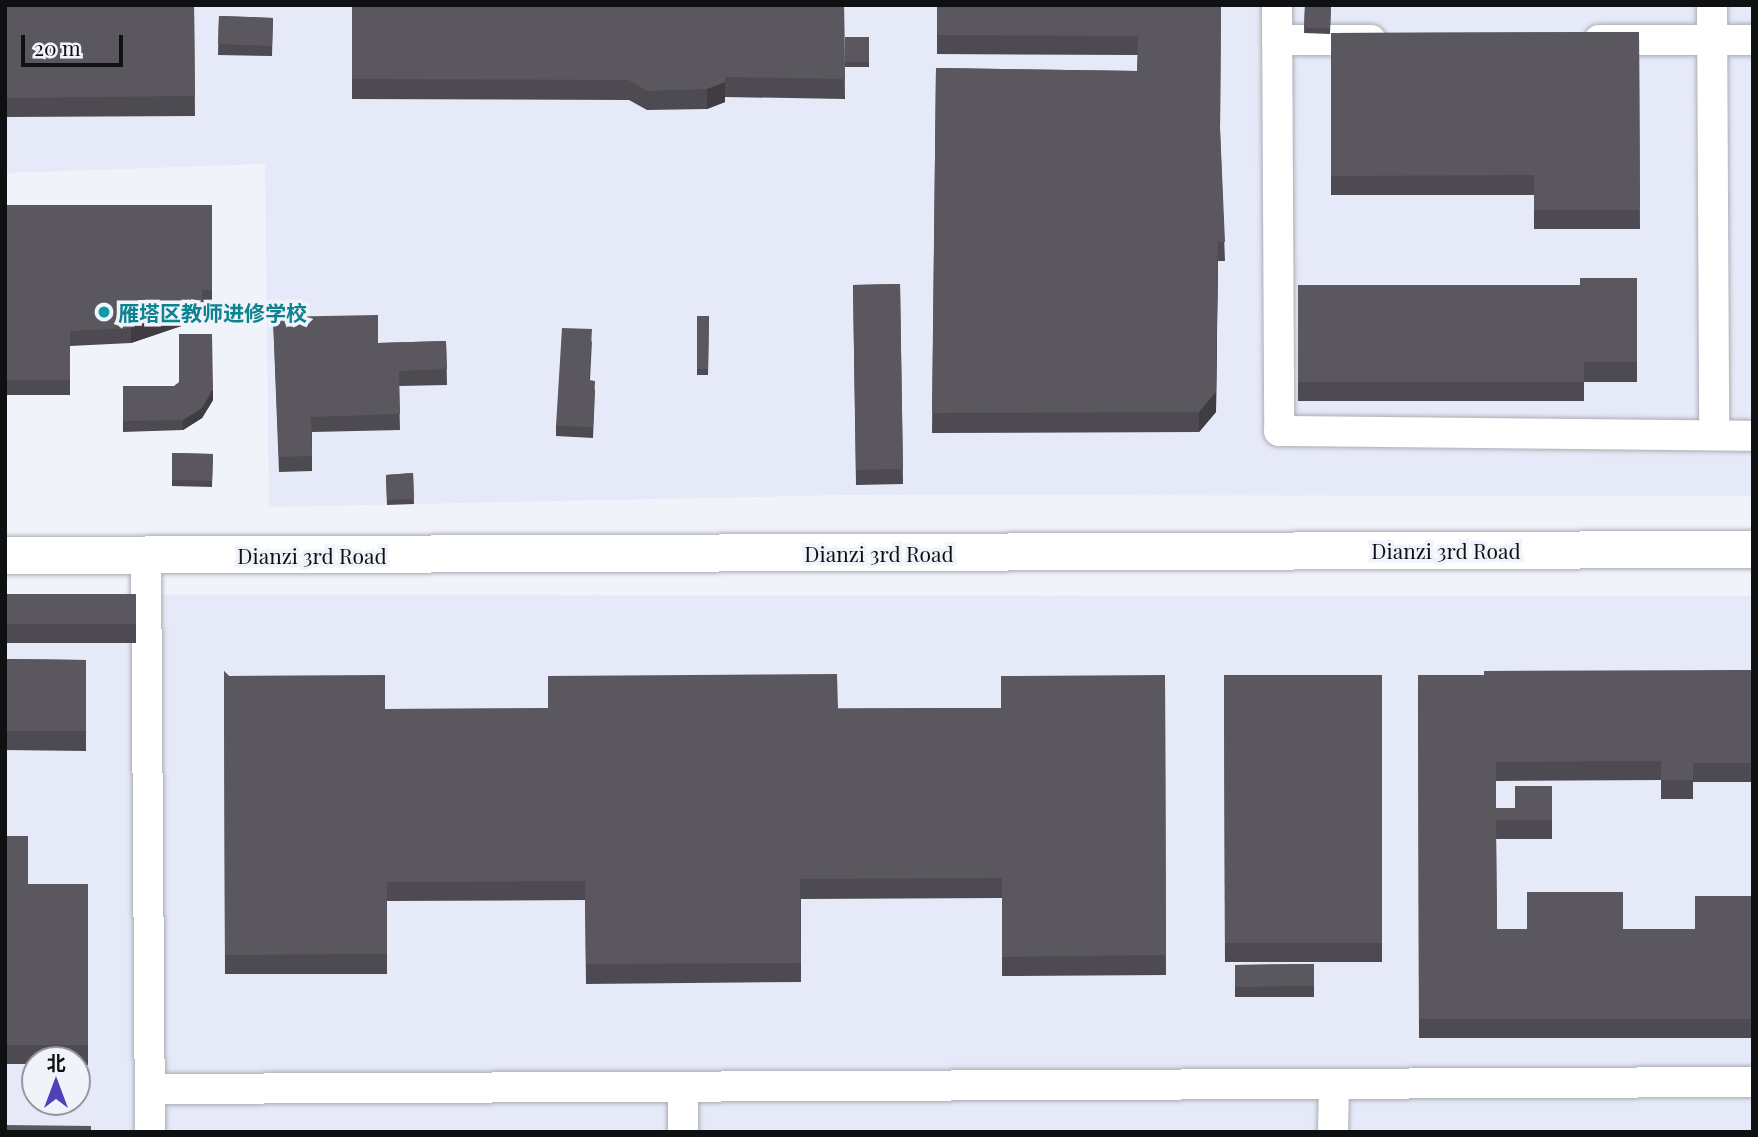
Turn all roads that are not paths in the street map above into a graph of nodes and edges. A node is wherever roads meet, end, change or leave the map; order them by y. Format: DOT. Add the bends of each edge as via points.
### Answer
graph roads {
  1 [pos="1277,5"];
  2 [pos="1712,5"];
  3 [pos="1277,40"];
  4 [pos="1399,40"];
  5 [pos="1576,40"];
  6 [pos="1712,40"];
  7 [pos="1753,40"];
  8 [pos="1714,435"];
  9 [pos="1753,436"];
  10 [pos="1753,549"];
  11 [pos="5,555"];
  12 [pos="146,556"];
  13 [pos="1753,1082"];
  14 [pos="1334,1084"];
  15 [pos="684,1087"];
  16 [pos="150,1089"];
  17 [pos="150,1132"];
  18 [pos="683,1132"];
  19 [pos="1334,1132"];
  1 -- 3 [label="street"];
  2 -- 6 [label="street"];
  3 -- 4 [label="street"];
  3 -- 8 [label="street" via="1279,431"];
  5 -- 6 [label="street"];
  6 -- 7 [label="street"];
  6 -- 8 [label="street"];
  8 -- 9 [label="street"];
  10 -- 12 [label="street, Dianzi 3rd Road"];
  11 -- 12 [label="street, Dianzi 3rd Road"];
  12 -- 16 [label="street"];
  13 -- 14 [label="street"];
  14 -- 15 [label="street"];
  14 -- 19 [label="street"];
  15 -- 16 [label="street"];
  15 -- 18 [label="street"];
  16 -- 17 [label="street"];
}
